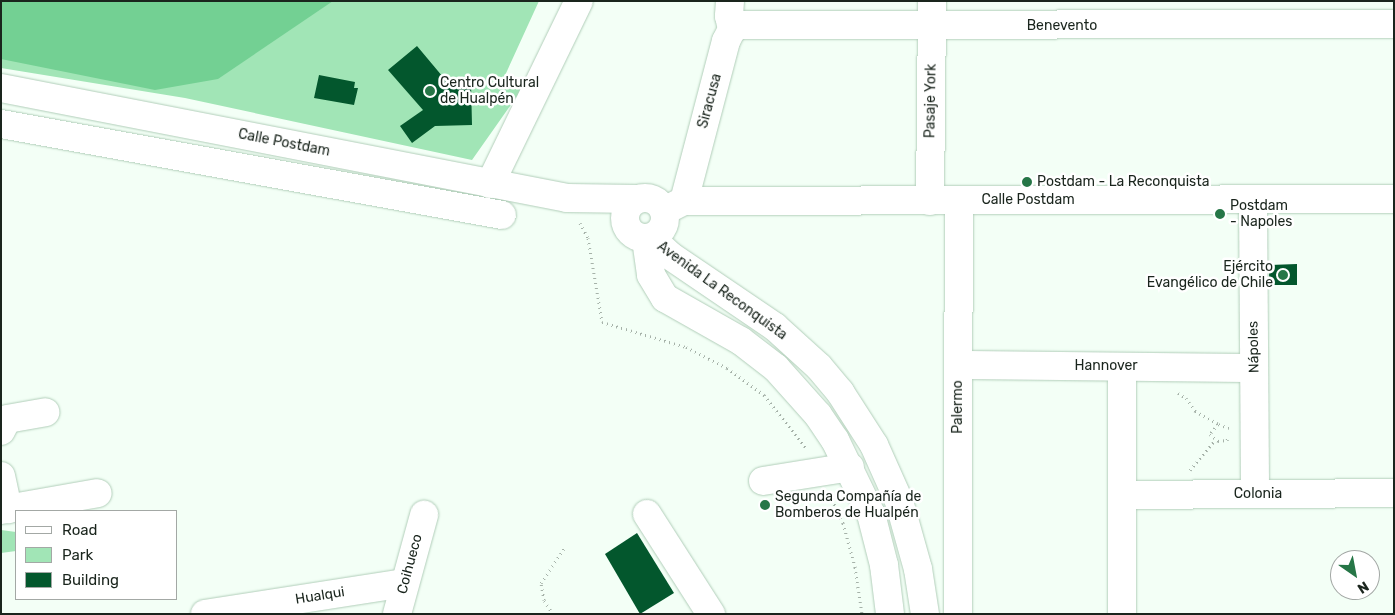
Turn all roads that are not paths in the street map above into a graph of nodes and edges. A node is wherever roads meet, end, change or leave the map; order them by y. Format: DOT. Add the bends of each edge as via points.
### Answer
graph roads {
  1 [pos="579,1"];
  2 [pos="730,1"];
  3 [pos="1093,13"];
  4 [pos="1249,13"];
  5 [pos="932,14"];
  6 [pos="1394,24"];
  7 [pos="732,29"];
  8 [pos="1,88"];
  9 [pos="1,124"];
  10 [pos="490,184"];
  11 [pos="567,198"];
  12 [pos="637,199"];
  13 [pos="1394,199"];
  14 [pos="959,200"];
  15 [pos="1253,200"];
  16 [pos="930,201"];
  17 [pos="674,206"];
  18 [pos="502,215"];
  19 [pos="641,236"];
  20 [pos="959,365"];
  21 [pos="1122,367"];
  22 [pos="1254,368"];
  23 [pos="45,412"];
  24 [pos="1,431"];
  25 [pos="850,467"];
  26 [pos="1,476"];
  27 [pos="764,481"];
  28 [pos="98,492"];
  29 [pos="1394,493"];
  30 [pos="1255,494"];
  31 [pos="1122,495"];
  32 [pos="5,510"];
  33 [pos="647,514"];
  34 [pos="424,515"];
  35 [pos="406,582"];
  36 [pos="924,611"];
  37 [pos="205,614"];
  38 [pos="397,614"];
  39 [pos="711,614"];
  40 [pos="890,614"];
  41 [pos="958,614"];
  42 [pos="1122,614"];
  1 -- 10 [label="street"];
  2 -- 7 [label="street, Siracusa"];
  3 -- 4 [label="street, Benevento"];
  3 -- 5 [label="street, Benevento"];
  4 -- 6 [label="street, Benevento"];
  5 -- 7 [label="street, Benevento" via="745,24"];
  5 -- 16 [label="street, Pasaje York"];
  7 -- 17 [label="street, Siracusa"];
  8 -- 10 [label="street, Calle Postdam"];
  9 -- 18 [label="street"];
  10 -- 11 [label="street, Calle Postdam"];
  11 -- 12 [label="street, Calle Postdam"];
  11 -- 19 [label="street, Calle Postdam"];
  12 -- 17 [label="street" via="651,198"];
  12 -- 19 [label="street" via="626,210 624,221"];
  13 -- 15 [label="street, Calle Postdam"];
  14 -- 15 [label="street, Calle Postdam"];
  14 -- 16 [label="street, Calle Postdam"];
  14 -- 20 [label="street, Palermo"];
  15 -- 22 [label="street, Nápoles"];
  16 -- 17 [label="street, Calle Postdam"];
  17 -- 19 [label="street" via="662,229"];
  19 -- 25 [label="street, Avenida La Reconquista" via="659,291 674,305 741,341 776,368 818,415"];
  19 -- 36 [label="street, Avenida La Reconquista" via="776,327 819,367 840,392 874,445 899,501 918,569"];
  20 -- 21 [label="street, Hannover"];
  20 -- 41 [label="street, Palermo"];
  21 -- 22 [label="street, Hannover"];
  21 -- 31 [label="street"];
  22 -- 30 [label="street, Nápoles"];
  23 -- 24 [label="street" via="7,419"];
  25 -- 27 [label="street"];
  25 -- 40 [label="street, Avenida La Reconquista" via="879,539"];
  26 -- 32 [label="street"];
  28 -- 32 [label="street"];
  29 -- 30 [label="street, Colonia"];
  30 -- 31 [label="street, Colonia"];
  31 -- 42 [label="street"];
  33 -- 39 [label="street"];
  34 -- 35 [label="street, Coihueco"];
  35 -- 37 [label="street, Hualqui"];
  35 -- 38 [label="street, Coihueco"];
}
